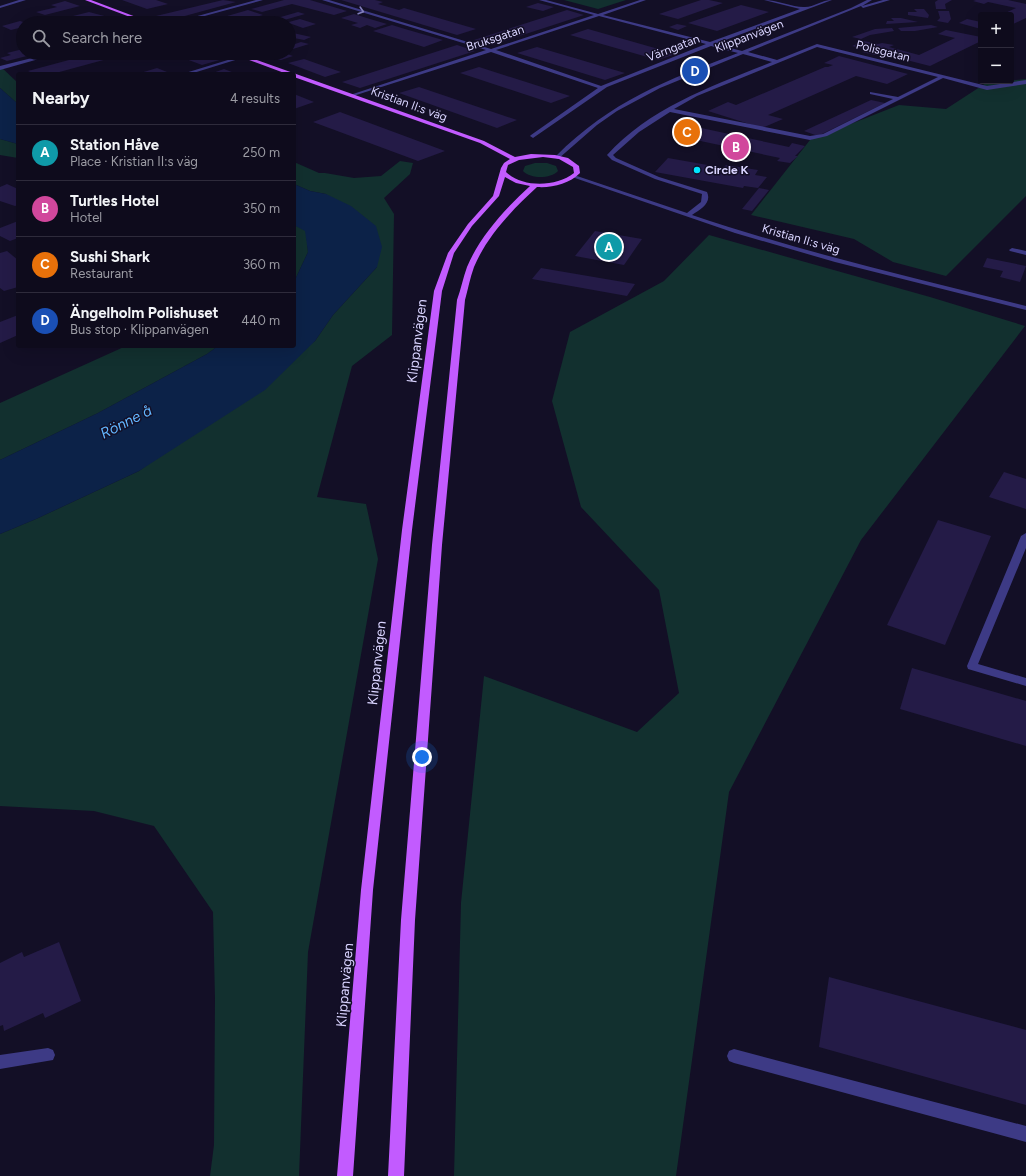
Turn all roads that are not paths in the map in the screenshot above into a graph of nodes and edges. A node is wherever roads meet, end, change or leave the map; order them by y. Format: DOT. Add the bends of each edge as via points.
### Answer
graph roads {
  1 [pos="24,0"];
  2 [pos="87,0"];
  3 [pos="261,0"];
  4 [pos="324,0"];
  5 [pos="540,0"];
  6 [pos="644,0"];
  7 [pos="766,0"];
  8 [pos="830,0"];
  9 [pos="870,0"];
  10 [pos="888,0"];
  11 [pos="0,7"];
  12 [pos="805,9"];
  13 [pos="853,9"];
  14 [pos="598,15"];
  15 [pos="131,16"];
  16 [pos="200,16"];
  17 [pos="710,44"];
  18 [pos="490,50"];
  19 [pos="741,52"];
  20 [pos="31,60"];
  21 [pos="233,60"];
  22 [pos="252,60"];
  23 [pos="776,61"];
  24 [pos="0,68"];
  25 [pos="192,72"];
  26 [pos="287,72"];
  27 [pos="296,75"];
  28 [pos="942,77"];
  29 [pos="1026,82"];
  30 [pos="602,88"];
  31 [pos="872,93"];
  32 [pos="352,96"];
  33 [pos="900,99"];
  34 [pos="669,110"];
  35 [pos="534,136"];
  36 [pos="558,157"];
  37 [pos="515,159"];
  38 [pos="503,172"];
  39 [pos="574,177"];
  40 [pos="535,185"];
  41 [pos="688,214"];
  42 [pos="1012,250"];
  43 [pos="1026,253"];
  44 [pos="1026,308"];
  45 [pos="1026,536"];
  46 [pos="1026,682"];
  47 [pos="48,1055"];
  48 [pos="734,1056"];
  49 [pos="0,1062"];
  50 [pos="1026,1134"];
  51 [pos="345,1176"];
  52 [pos="396,1176"];
  1 -- 11 [label="street"];
  2 -- 15 [label="main road"];
  3 -- 16 [label="street"];
  4 -- 18 [label="street, one-way"];
  5 -- 14 [label="street"];
  6 -- 14 [label="street, Bruksgatan"];
  7 -- 12 [label="street"];
  8 -- 12 [label="street, Värngatan"];
  9 -- 13 [label="street, Klippanvägen"];
  10 -- 13 [label="street, Klippanvägen"];
  12 -- 17 [label="street, Värngatan"];
  13 -- 19 [label="street, Klippanvägen"];
  14 -- 17 [label="street"];
  14 -- 18 [label="street, Bruksgatan"];
  17 -- 19 [label="street"];
  17 -- 30 [label="street, Värngatan"];
  18 -- 30 [label="street"];
  18 -- 32 [label="street, Bruksgatan"];
  19 -- 23 [label="street"];
  19 -- 36 [label="street, Klippanvägen" via="644,93 608,115 570,144"];
  20 -- 24 [label="street"];
  21 -- 25 [label="street"];
  22 -- 26 [label="main road, Kristian II:s väg"];
  23 -- 28 [label="street, Polisgatan" via="817,45"];
  23 -- 34 [label="street, Polisgatan" via="696,95"];
  27 -- 32 [label="main road, Kristian II:s väg"];
  28 -- 29 [label="street, Polisgatan" via="987,88"];
  28 -- 33 [label="street"];
  30 -- 35 [label="street, Värngatan"];
  31 -- 33 [label="street"];
  32 -- 37 [label="main road, Kristian II:s väg" via="482,142"];
  33 -- 34 [label="street" via="825,135 810,138"];
  34 -- 41 [label="street, Polisgatan" via="637,131 610,155 614,160 657,178 705,194 704,202"];
  36 -- 37 [label="main road" via="531,156"];
  36 -- 39 [label="main road" via="576,166 578,173"];
  37 -- 38 [label="main road, Klippanvägen" via="504,165"];
  38 -- 40 [label="main road" via="510,179"];
  38 -- 51 [label="main road, Klippanvägen" via="496,196 470,225 451,253 438,291 407,530 368,882"];
  39 -- 40 [label="main road" via="554,184"];
  39 -- 41 [label="street, Kristian II:s väg"];
  40 -- 52 [label="main road" via="491,232 473,261 461,300 437,545 408,920"];
  41 -- 44 [label="street, Kristian II:s väg" via="737,232 837,261"];
  42 -- 43 [label="street"];
  45 -- 46 [label="street" via="972,666"];
  47 -- 49 [label="street"];
  48 -- 50 [label="street"];
}
